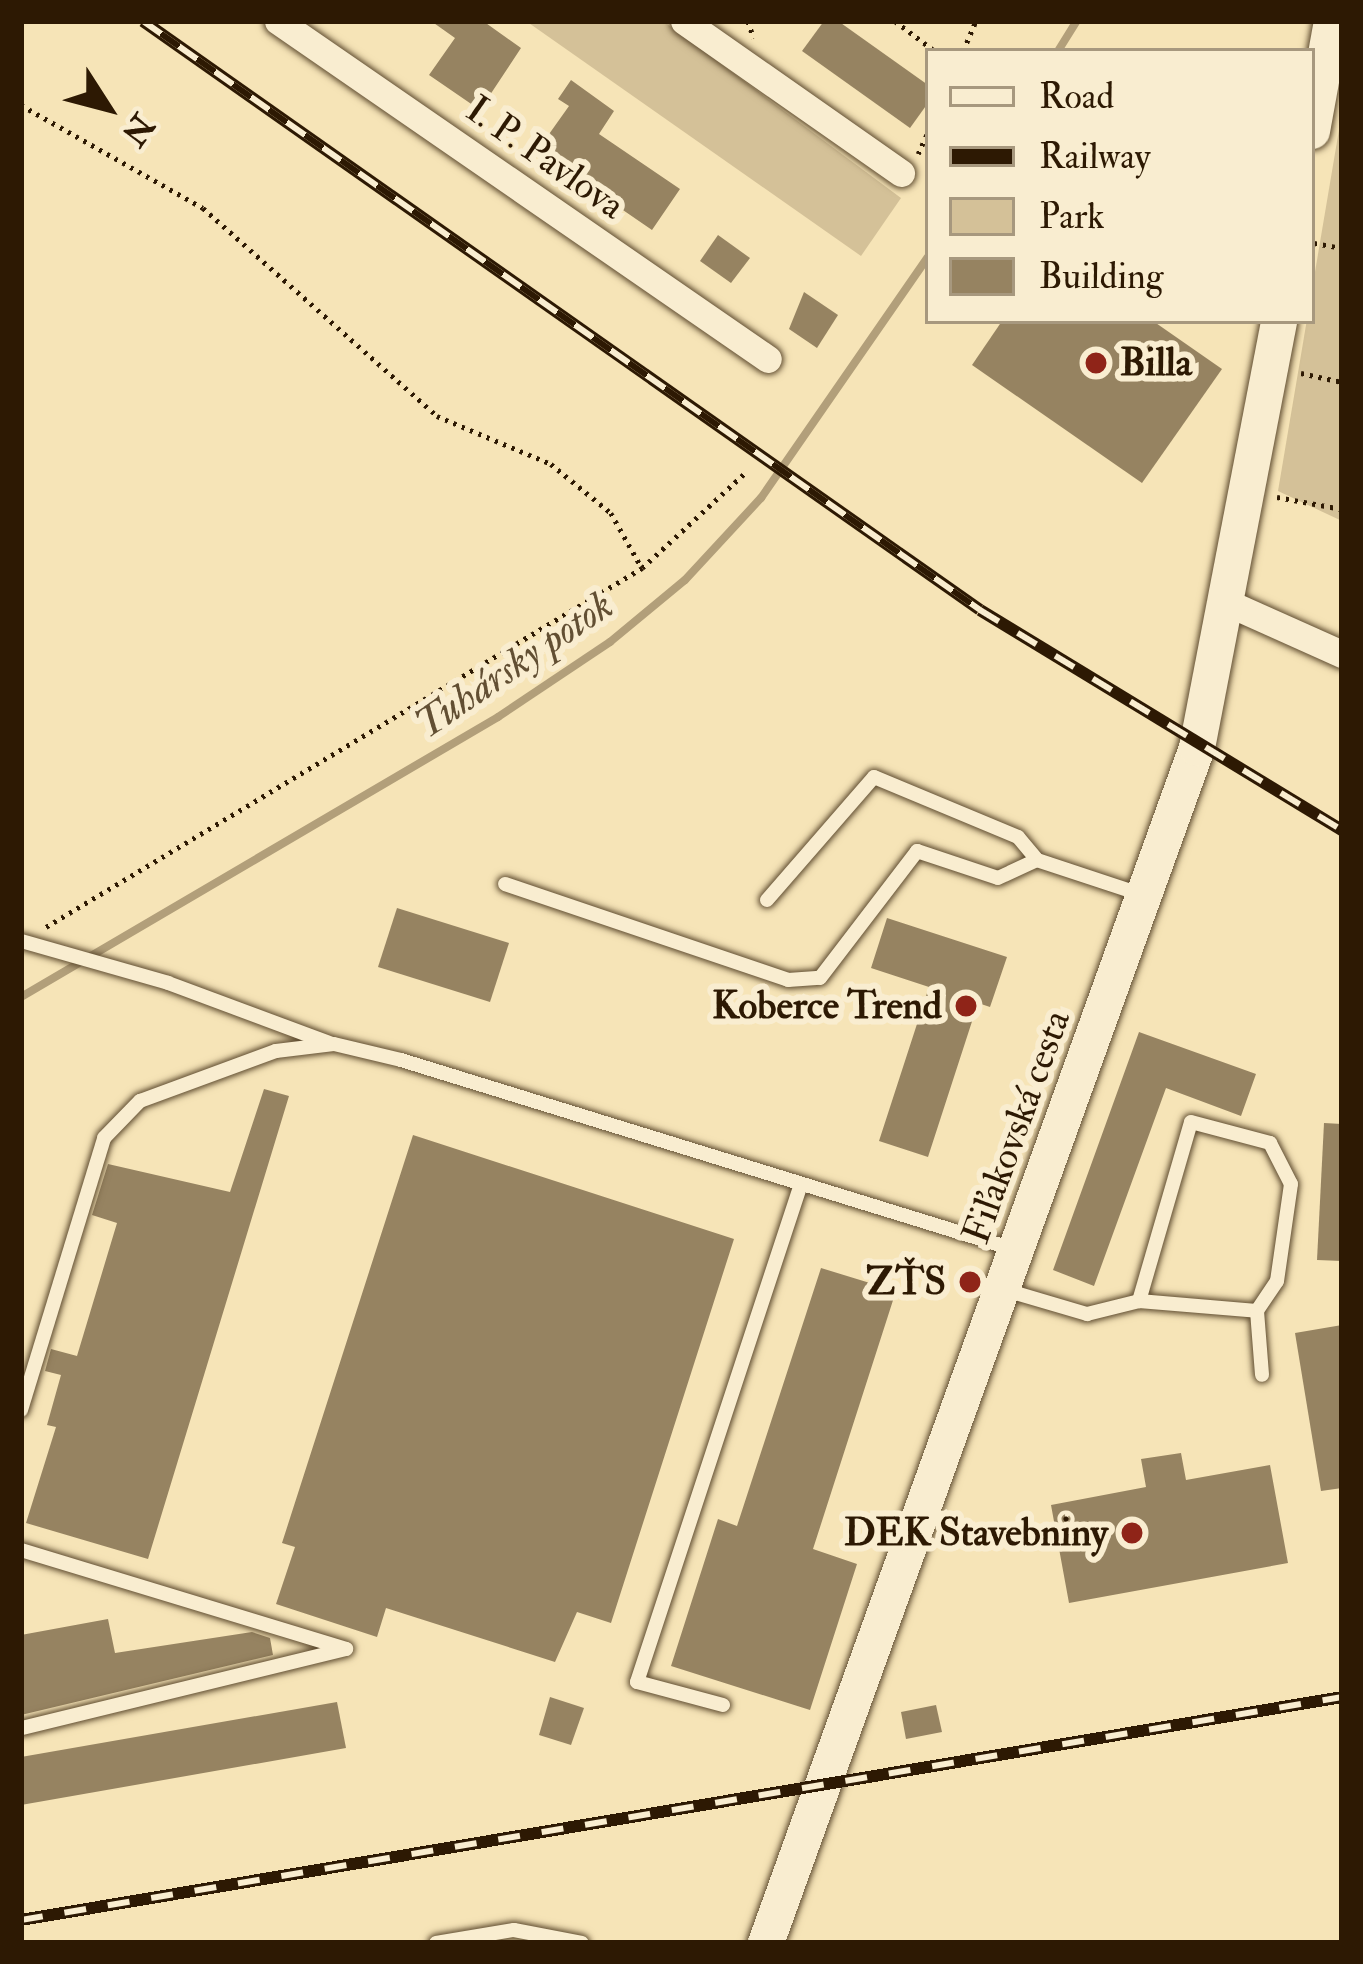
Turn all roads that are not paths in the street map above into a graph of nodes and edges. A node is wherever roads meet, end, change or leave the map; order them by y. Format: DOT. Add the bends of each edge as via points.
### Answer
graph roads {
  1 [pos="684,21"];
  2 [pos="1332,21"];
  3 [pos="290,25"];
  4 [pos="1315,114"];
  5 [pos="901,173"];
  6 [pos="1278,324"];
  7 [pos="768,359"];
  8 [pos="1228,603"];
  9 [pos="1342,654"];
  10 [pos="1037,860"];
  11 [pos="505,884"];
  12 [pos="1145,896"];
  13 [pos="766,900"];
  14 [pos="21,941"];
  15 [pos="334,1044"];
  16 [pos="801,1184"];
  17 [pos="1017,1250"];
  18 [pos="1002,1289"];
  19 [pos="1139,1301"];
  20 [pos="1257,1311"];
  21 [pos="1262,1375"];
  22 [pos="21,1410"];
  23 [pos="21,1550"];
  24 [pos="723,1705"];
  25 [pos="21,1728"];
  26 [pos="436,1943"];
  27 [pos="582,1943"];
  28 [pos="766,1943"];
  1 -- 5 [label="street"];
  2 -- 4 [label="street"];
  3 -- 7 [label="street, I. P. Pavlova"];
  6 -- 8 [label="street, Fiľakovská cesta"];
  8 -- 9 [label="street"];
  8 -- 12 [label="street, Fiľakovská cesta" via="1197,748"];
  10 -- 11 [label="lane" via="998,878 916,850 820,978 788,980"];
  10 -- 12 [label="lane"];
  10 -- 13 [label="lane" via="1018,837 874,777"];
  12 -- 17 [label="street, Fiľakovská cesta"];
  14 -- 15 [label="lane" via="168,983"];
  15 -- 16 [label="lane"];
  15 -- 22 [label="lane" via="276,1051 140,1101 104,1138"];
  16 -- 17 [label="lane"];
  16 -- 24 [label="lane" via="637,1682"];
  17 -- 18 [label="street, Fiľakovská cesta"];
  18 -- 19 [label="lane" via="1087,1314"];
  18 -- 28 [label="street, Fiľakovská cesta"];
  19 -- 20 [label="lane"];
  19 -- 20 [label="lane" via="1191,1122 1270,1143 1291,1184 1277,1281"];
  20 -- 21 [label="lane"];
  23 -- 25 [label="lane" via="346,1649"];
  26 -- 27 [label="lane" via="514,1930"];
}
